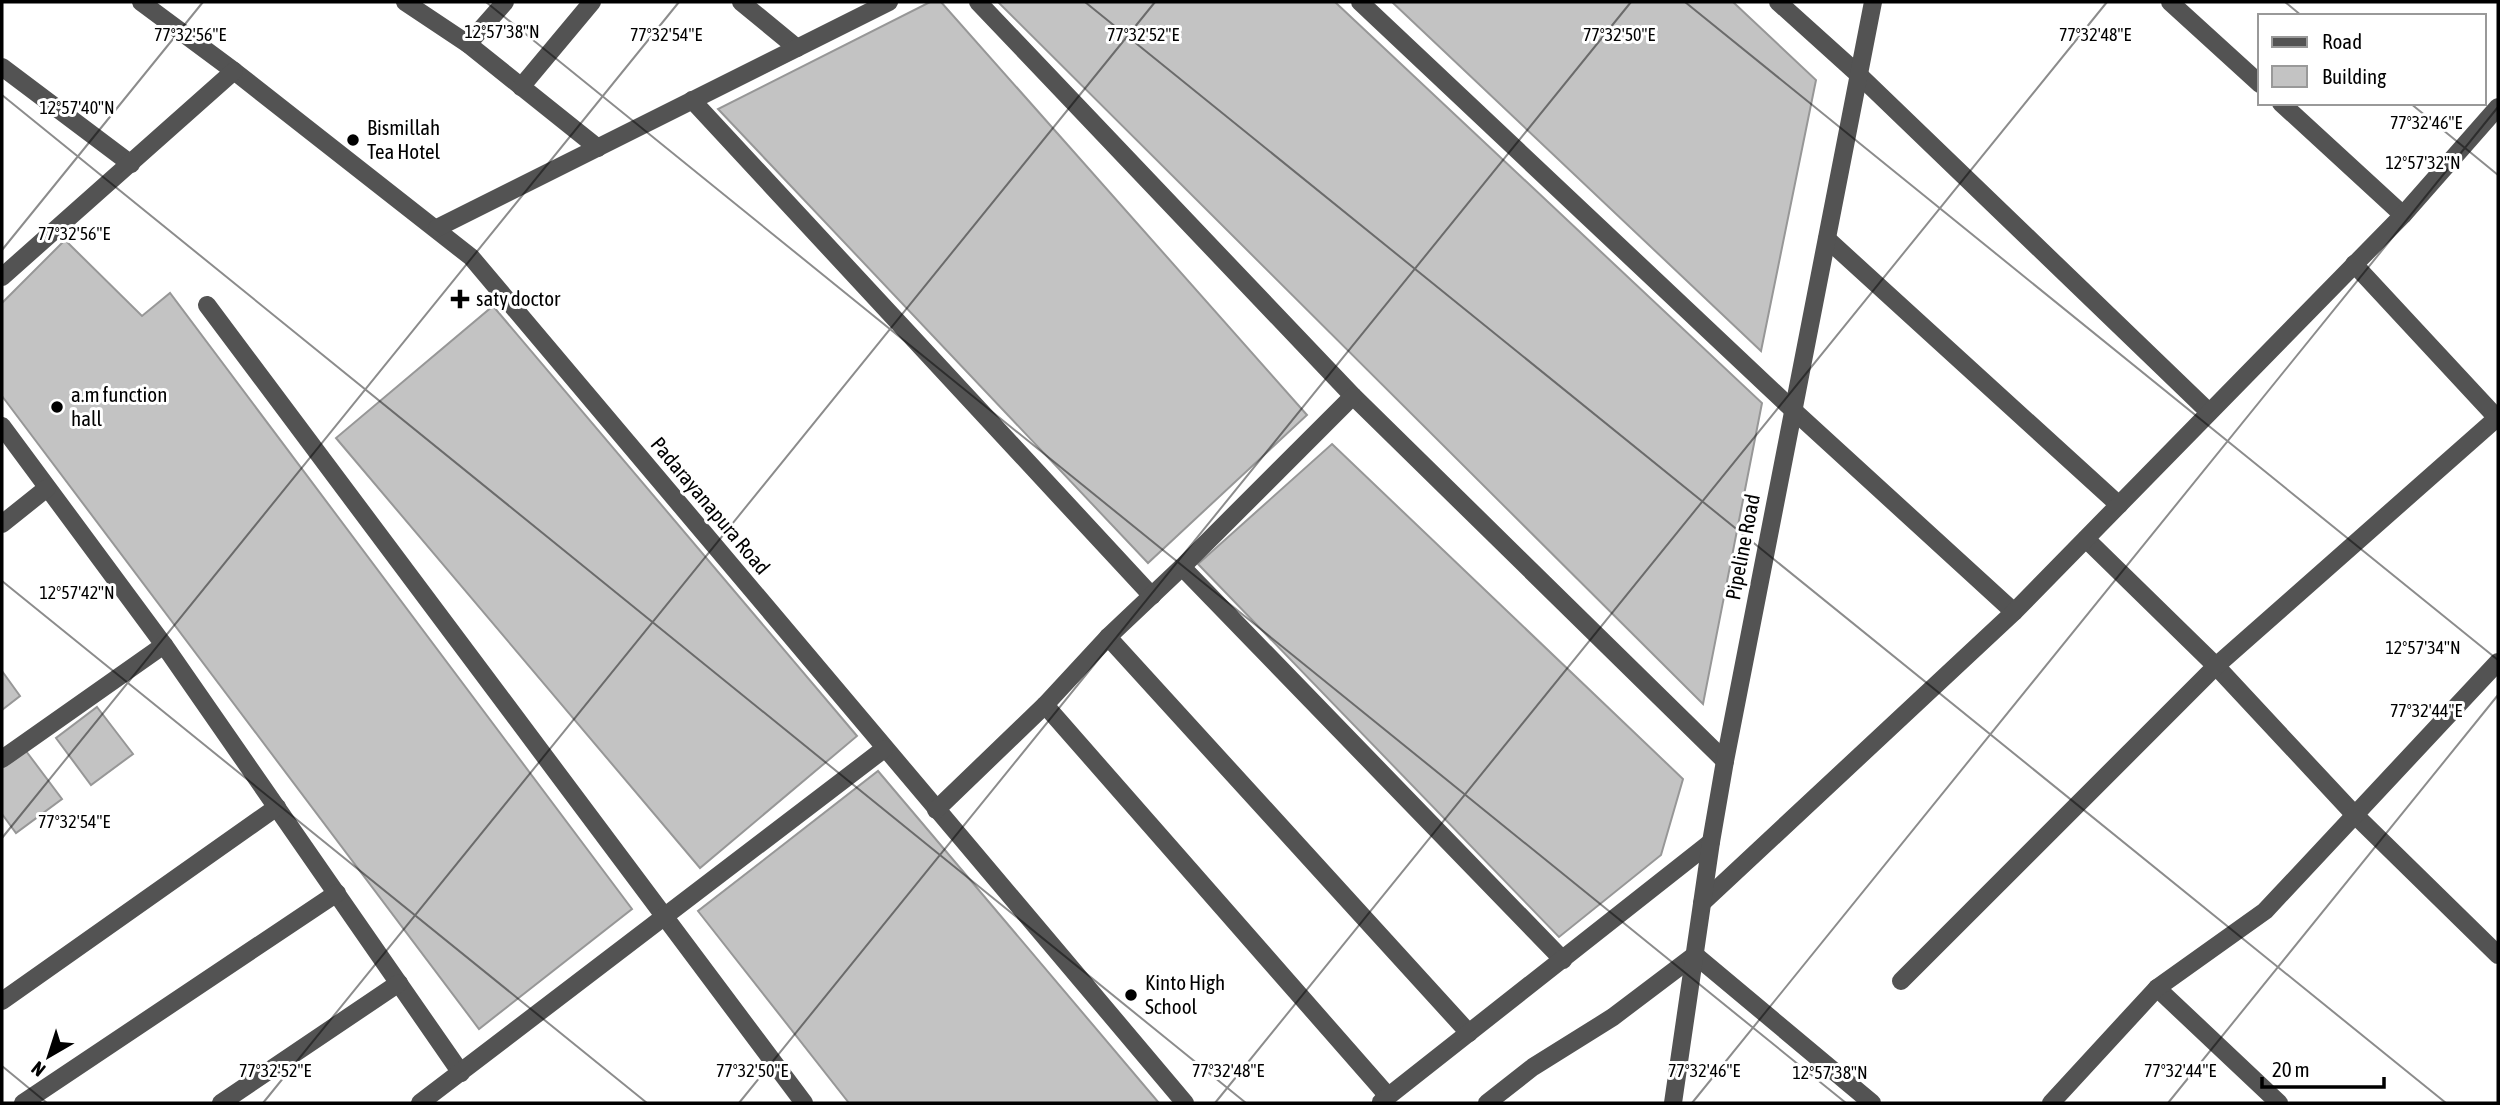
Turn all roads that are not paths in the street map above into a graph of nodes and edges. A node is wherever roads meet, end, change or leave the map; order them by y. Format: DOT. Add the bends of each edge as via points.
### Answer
graph roads {
  1 [pos="143,2"];
  2 [pos="404,2"];
  3 [pos="505,2"];
  4 [pos="592,2"];
  5 [pos="741,2"];
  6 [pos="889,2"];
  7 [pos="978,2"];
  8 [pos="1360,2"];
  9 [pos="1777,2"];
  10 [pos="1873,2"];
  11 [pos="2170,2"];
  12 [pos="468,44"];
  13 [pos="796,48"];
  14 [pos="2,66"];
  15 [pos="234,71"];
  16 [pos="1859,75"];
  17 [pos="2258,82"];
  18 [pos="521,87"];
  19 [pos="692,100"];
  20 [pos="2283,105"];
  21 [pos="2498,107"];
  22 [pos="598,148"];
  23 [pos="131,164"];
  24 [pos="2403,215"];
  25 [pos="437,228"];
  26 [pos="1826,239"];
  27 [pos="2354,264"];
  28 [pos="3,275"];
  29 [pos="207,305"];
  30 [pos="1353,396"];
  31 [pos="1793,410"];
  32 [pos="2209,412"];
  33 [pos="2498,417"];
  34 [pos="2,426"];
  35 [pos="47,488"];
  36 [pos="2119,505"];
  37 [pos="2,524"];
  38 [pos="2086,539"];
  39 [pos="1182,567"];
  40 [pos="1152,596"];
  41 [pos="2014,612"];
  42 [pos="1108,637"];
  43 [pos="164,645"];
  44 [pos="2498,662"];
  45 [pos="2216,666"];
  46 [pos="1045,705"];
  47 [pos="884,749"];
  48 [pos="2,759"];
  49 [pos="1725,761"];
  50 [pos="277,807"];
  51 [pos="936,810"];
  52 [pos="2354,814"];
  53 [pos="1711,842"];
  54 [pos="337,894"];
  55 [pos="1702,903"];
  56 [pos="663,917"];
  57 [pos="1695,955"];
  58 [pos="2498,955"];
  59 [pos="1563,960"];
  60 [pos="1901,981"];
  61 [pos="399,984"];
  62 [pos="2157,988"];
  63 [pos="2,1001"];
  64 [pos="1469,1033"];
  65 [pos="461,1073"];
  66 [pos="1383,1100"];
  67 [pos="23,1103"];
  68 [pos="221,1103"];
  69 [pos="421,1103"];
  70 [pos="804,1103"];
  71 [pos="1185,1103"];
  72 [pos="1488,1103"];
  73 [pos="1673,1103"];
  74 [pos="1872,1103"];
  75 [pos="2051,1103"];
  76 [pos="2279,1103"];
  1 -- 15 [label="street, Padarayanapura Road"];
  2 -- 12 [label="street"];
  3 -- 12 [label="street"];
  4 -- 18 [label="street"];
  5 -- 13 [label="street"];
  6 -- 13 [label="street"];
  7 -- 30 [label="street"];
  8 -- 31 [label="street"];
  9 -- 16 [label="street"];
  10 -- 16 [label="street, Pipeline Road"];
  11 -- 17 [label="street"];
  12 -- 18 [label="street"];
  13 -- 19 [label="street"];
  14 -- 23 [label="street"];
  15 -- 23 [label="street"];
  15 -- 25 [label="street, Padarayanapura Road"];
  16 -- 26 [label="street, Pipeline Road"];
  16 -- 32 [label="street"];
  18 -- 22 [label="street"];
  19 -- 22 [label="street"];
  19 -- 40 [label="street"];
  20 -- 24 [label="street"];
  21 -- 24 [label="street"];
  22 -- 25 [label="street"];
  23 -- 28 [label="street"];
  24 -- 27 [label="street"];
  25 -- 47 [label="street, Padarayanapura Road" via="471,257"];
  26 -- 31 [label="street, Pipeline Road"];
  26 -- 36 [label="street"];
  27 -- 32 [label="street"];
  27 -- 33 [label="street"];
  29 -- 56 [label="street"];
  30 -- 39 [label="street"];
  30 -- 49 [label="street"];
  31 -- 41 [label="street"];
  31 -- 49 [label="street, Pipeline Road"];
  32 -- 36 [label="street"];
  33 -- 45 [label="street"];
  34 -- 35 [label="street"];
  35 -- 37 [label="street"];
  35 -- 43 [label="street"];
  36 -- 38 [label="street"];
  38 -- 41 [label="street"];
  38 -- 45 [label="street"];
  39 -- 40 [label="street"];
  39 -- 59 [label="street"];
  40 -- 42 [label="street"];
  41 -- 55 [label="street"];
  42 -- 46 [label="street"];
  42 -- 64 [label="street"];
  43 -- 48 [label="street"];
  43 -- 50 [label="street"];
  44 -- 52 [label="street"];
  45 -- 52 [label="street"];
  45 -- 60 [label="street"];
  46 -- 51 [label="street"];
  46 -- 66 [label="street"];
  47 -- 51 [label="street, Padarayanapura Road"];
  47 -- 56 [label="street"];
  49 -- 53 [label="street, Pipeline Road"];
  50 -- 54 [label="street"];
  50 -- 63 [label="street"];
  51 -- 71 [label="street, Padarayanapura Road"];
  52 -- 58 [label="street"];
  52 -- 62 [label="street" via="2265,911"];
  53 -- 55 [label="street, Pipeline Road"];
  53 -- 59 [label="street"];
  54 -- 61 [label="street"];
  54 -- 67 [label="street"];
  55 -- 57 [label="street, Pipeline Road"];
  56 -- 65 [label="street"];
  56 -- 70 [label="street"];
  57 -- 72 [label="street"];
  57 -- 73 [label="street, Pipeline Road"];
  57 -- 74 [label="street"];
  59 -- 64 [label="street"];
  61 -- 65 [label="street"];
  61 -- 68 [label="street"];
  62 -- 75 [label="street"];
  62 -- 76 [label="street"];
  64 -- 66 [label="street"];
  65 -- 69 [label="street"];
}
